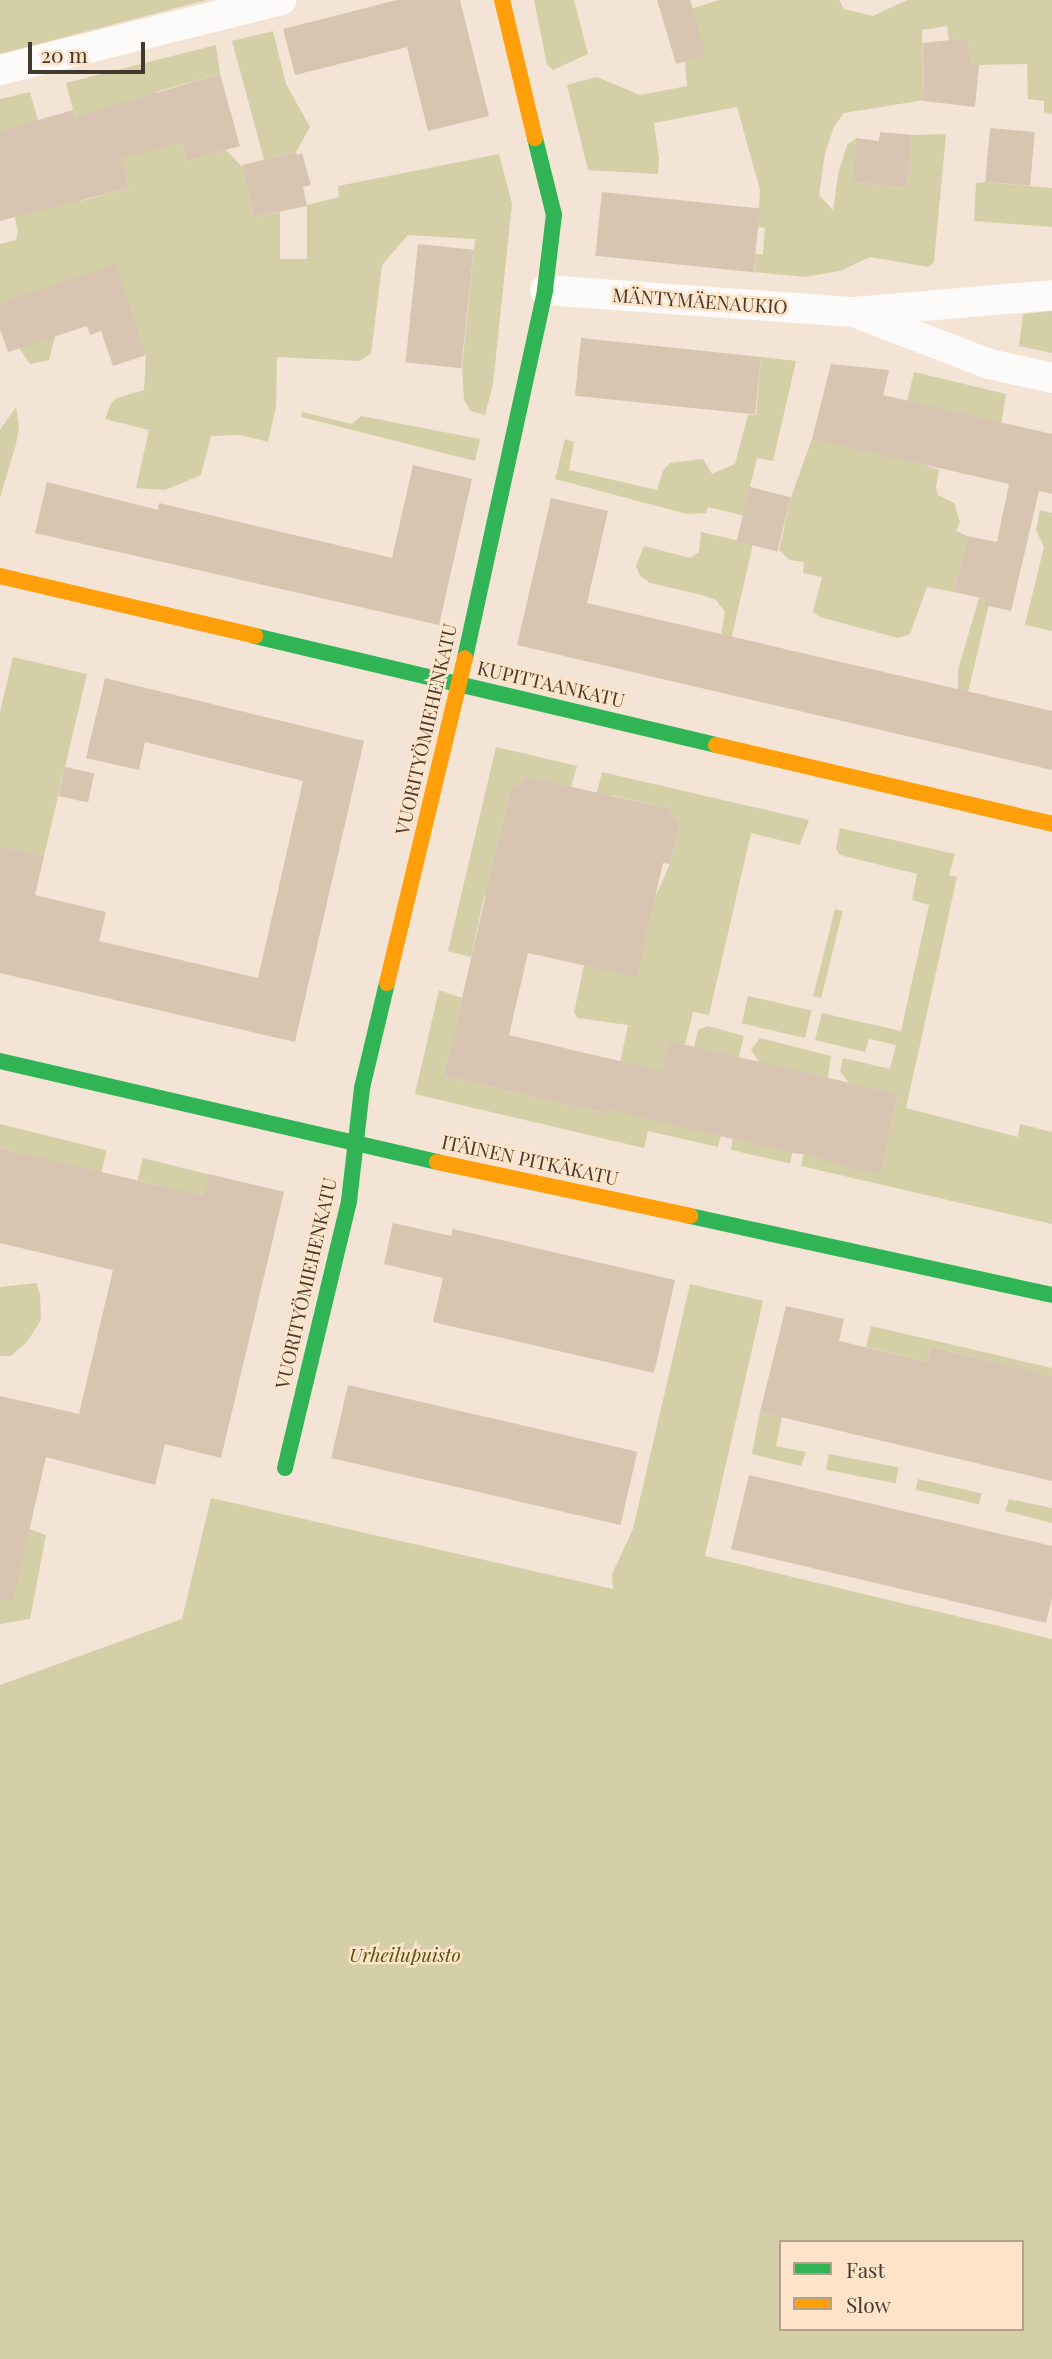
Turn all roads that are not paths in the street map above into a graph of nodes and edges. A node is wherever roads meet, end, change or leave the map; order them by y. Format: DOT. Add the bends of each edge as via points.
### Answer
graph roads {
  1 [pos="281,0"];
  2 [pos="502,0"];
  3 [pos="0,69"];
  4 [pos="545,290"];
  5 [pos="1052,295"];
  6 [pos="855,312"];
  7 [pos="1052,378"];
  8 [pos="0,576"];
  9 [pos="459,684"];
  10 [pos="1052,824"];
  11 [pos="0,1061"];
  12 [pos="356,1144"];
  13 [pos="1052,1296"];
  14 [pos="285,1468"];
  1 -- 3 [label="street"];
  2 -- 4 [label="street, VUORITYÖMIEHENKATU" via="554,215"];
  4 -- 6 [label="street, MÄNTYMÄENAUKIO"];
  4 -- 9 [label="street, VUORITYÖMIEHENKATU"];
  5 -- 6 [label="street, MÄNTYMÄENAUKIO"];
  6 -- 7 [label="street, MÄNTYMÄENAUKIO" via="989,364"];
  8 -- 9 [label="street, KUPITTAANKATU"];
  9 -- 10 [label="street, KUPITTAANKATU"];
  9 -- 12 [label="street, VUORITYÖMIEHENKATU" via="362,1088"];
  11 -- 12 [label="street, ITÄINEN PITKÄKATU"];
  12 -- 13 [label="street, ITÄINEN PITKÄKATU"];
  12 -- 14 [label="street, VUORITYÖMIEHENKATU" via="349,1201"];
}
